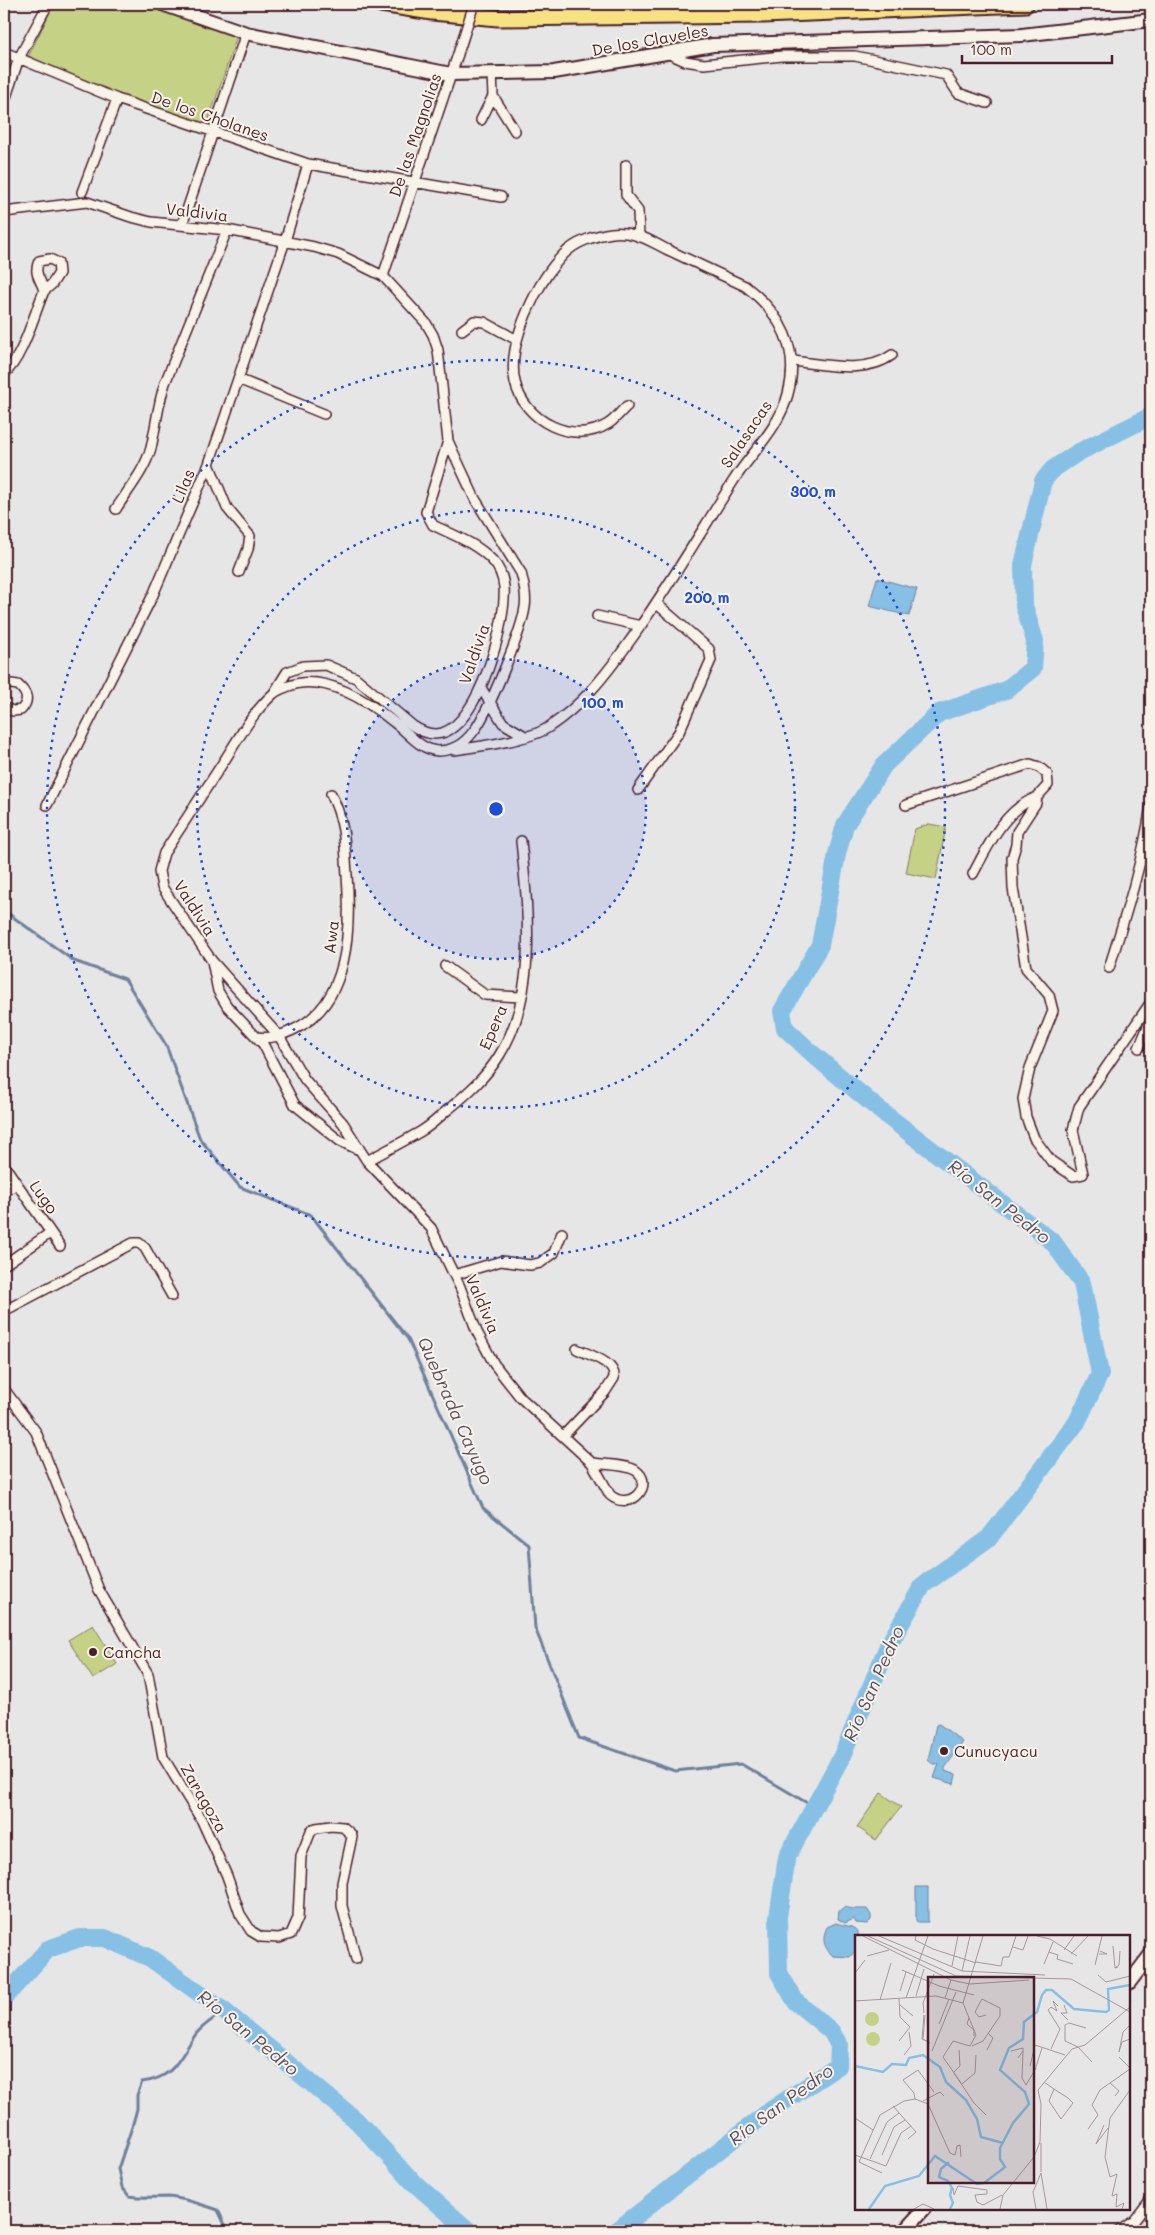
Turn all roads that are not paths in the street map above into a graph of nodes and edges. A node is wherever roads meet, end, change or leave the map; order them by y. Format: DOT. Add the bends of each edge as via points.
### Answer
graph roads {
  1 [pos="48,4"];
  2 [pos="162,4"];
  3 [pos="381,4"];
  4 [pos="474,4"];
  5 [pos="1026,4"];
  6 [pos="1151,20"];
  7 [pos="246,33"];
  8 [pos="4,52"];
  9 [pos="667,53"];
  10 [pos="19,58"];
  11 [pos="492,73"];
  12 [pos="452,74"];
  13 [pos="493,96"];
  14 [pos="117,100"];
  15 [pos="987,103"];
  16 [pos="4,104"];
  17 [pos="481,120"];
  18 [pos="515,131"];
  19 [pos="212,133"];
  20 [pos="308,164"];
  21 [pos="626,165"];
  22 [pos="415,182"];
  23 [pos="82,192"];
  24 [pos="501,197"];
  25 [pos="4,212"];
  26 [pos="182,225"];
  27 [pos="226,230"];
  28 [pos="640,237"];
  29 [pos="286,241"];
  30 [pos="383,276"];
  31 [pos="44,291"];
  32 [pos="462,330"];
  33 [pos="517,340"];
  34 [pos="892,355"];
  35 [pos="792,361"];
  36 [pos="4,374"];
  37 [pos="238,379"];
  38 [pos="627,406"];
  39 [pos="324,414"];
  40 [pos="448,440"];
  41 [pos="209,464"];
  42 [pos="116,509"];
  43 [pos="239,572"];
  44 [pos="657,604"];
  45 [pos="597,616"];
  46 [pos="641,626"];
  47 [pos="4,684"];
  48 [pos="481,688"];
  49 [pos="274,693"];
  50 [pos="490,701"];
  51 [pos="4,708"];
  52 [pos="397,719"];
  53 [pos="525,736"];
  54 [pos="453,750"];
  55 [pos="638,790"];
  56 [pos="331,794"];
  57 [pos="1037,797"];
  58 [pos="47,805"];
  59 [pos="906,805"];
  60 [pos="1151,805"];
  61 [pos="521,841"];
  62 [pos="973,874"];
  63 [pos="212,961"];
  64 [pos="445,966"];
  65 [pos="1109,968"];
  66 [pos="521,997"];
  67 [pos="1151,1002"];
  68 [pos="1151,1019"];
  69 [pos="279,1036"];
  70 [pos="257,1037"];
  71 [pos="1139,1048"];
  72 [pos="357,1149"];
  73 [pos="367,1161"];
  74 [pos="4,1165"];
  75 [pos="17,1184"];
  76 [pos="4,1192"];
  77 [pos="50,1233"];
  78 [pos="562,1234"];
  79 [pos="60,1246"];
  80 [pos="4,1265"];
  81 [pos="454,1275"];
  82 [pos="172,1296"];
  83 [pos="4,1311"];
  84 [pos="577,1349"];
  85 [pos="4,1389"];
  86 [pos="562,1436"];
  87 [pos="592,1463"];
  88 [pos="1151,1954"];
  89 [pos="356,1959"];
  90 [pos="1130,1983"];
  91 [pos="1151,2199"];
  92 [pos="923,2210"];
  93 [pos="904,2231"];
  94 [pos="1119,2231"];
  1 -- 10 [label="street"];
  2 -- 7 [label="main road, De los Claveles"];
  3 -- 5 [label="highway" via="498,18 763,15"];
  4 -- 12 [label="street, De las Magnolias, bridge"];
  6 -- 9 [label="main road, De los Claveles" via="1022,35 713,44"];
  7 -- 12 [label="main road, De los Claveles"];
  7 -- 19 [label="street"];
  8 -- 10 [label="street, De los Cholanes"];
  9 -- 11 [label="main road, De los Claveles" via="554,72"];
  9 -- 15 [label="street" via="685,61 704,64 782,56 855,56 946,75 958,93"];
  10 -- 14 [label="street, De los Cholanes"];
  10 -- 16 [label="street"];
  11 -- 12 [label="main road, De los Claveles"];
  11 -- 13 [label="street"];
  12 -- 22 [label="street, De las Magnolias"];
  13 -- 17 [label="street"];
  13 -- 18 [label="street"];
  14 -- 19 [label="street, De los Cholanes"];
  14 -- 23 [label="street"];
  19 -- 20 [label="street, De los Cholanes"];
  19 -- 26 [label="street"];
  20 -- 22 [label="street, De los Cholanes"];
  20 -- 29 [label="street, Lilas"];
  21 -- 28 [label="street" via="626,195 638,211"];
  22 -- 24 [label="street, De los Cholanes"];
  22 -- 30 [label="street, De las Magnolias"];
  25 -- 26 [label="street, Valdivia" via="87,202 131,217"];
  26 -- 27 [label="street, Valdivia"];
  27 -- 29 [label="street, Valdivia"];
  27 -- 42 [label="street" via="165,383 151,449"];
  28 -- 33 [label="street, Salasacas" via="612,233 584,241 565,252 548,273"];
  28 -- 35 [label="street, Salasacas" via="745,286 761,298 784,330"];
  29 -- 30 [label="street, Valdivia" via="338,254"];
  29 -- 37 [label="street, Lilas"];
  30 -- 40 [label="street" via="433,335 438,350"];
  31 -- 36 [label="street" via="18,355"];
  32 -- 33 [label="street" via="474,321 484,322"];
  33 -- 38 [label="street, Salasacas" via="515,382 524,401 540,419 556,429 591,431 609,424"];
  34 -- 35 [label="street" via="882,362 864,366"];
  35 -- 44 [label="street, Salasacas" via="788,394 779,418 733,482"];
  37 -- 39 [label="street"];
  37 -- 41 [label="street, Lilas"];
  40 -- 48 [label="street, Valdivia" via="426,512 428,519 493,560 504,586 500,630"];
  40 -- 50 [label="street" via="476,499 525,584 521,623"];
  41 -- 43 [label="street" via="227,508 250,536"];
  41 -- 58 [label="street, Lilas" via="153,595"];
  44 -- 46 [label="street, Salasacas"];
  44 -- 55 [label="street" via="709,649 711,660 679,732"];
  45 -- 46 [label="street"];
  46 -- 53 [label="street, Salasacas" via="594,689 573,709 547,729"];
  47 -- 51 [label="street" via="18,685 27,697 27,704 21,710"];
  48 -- 50 [label="street"];
  48 -- 52 [label="street, Valdivia" via="453,728 442,733 423,732"];
  49 -- 52 [label="street" via="305,682 323,683 340,688"];
  49 -- 52 [label="street, Valdivia" via="287,672 303,666 326,666 356,678"];
  49 -- 63 [label="street, Valdivia" via="253,716 164,853 159,871 162,887"];
  50 -- 53 [label="street" via="503,723"];
  50 -- 54 [label="street" via="474,731"];
  52 -- 54 [label="street, Salasacas" via="421,746 429,750"];
  53 -- 54 [label="street, Salasacas"];
  56 -- 69 [label="street, Awa" via="344,829 349,904 343,963 324,1005 299,1027"];
  57 -- 59 [label="street" via="1048,785 1047,774 1030,764"];
  57 -- 62 [label="street" via="1016,809 1000,827"];
  57 -- 67 [label="street" via="1018,832 1012,858 1013,888 1026,968 1049,995 1053,1011 1030,1068 1024,1099 1026,1117 1034,1138 1051,1162 1064,1172 1073,1176 1082,1174 1073,1130 1079,1107"];
  60 -- 65 [label="street" via="1136,881"];
  61 -- 66 [label="street, Epera" via="529,927"];
  63 -- 69 [label="street, Valdivia"];
  63 -- 70 [label="street, Valdivia" via="218,991 226,1006"];
  64 -- 66 [label="street" via="485,995"];
  66 -- 73 [label="street, Epera" via="515,1021 499,1057 472,1090 424,1129"];
  68 -- 71 [label="street"];
  69 -- 70 [label="street, Awa"];
  69 -- 72 [label="street, Valdivia" via="305,1080 343,1124"];
  70 -- 72 [label="street, Valdivia" via="295,1105 340,1141"];
  72 -- 73 [label="street, Valdivia"];
  73 -- 81 [label="street, Valdivia" via="431,1228"];
  74 -- 75 [label="street, Lugo"];
  75 -- 76 [label="street"];
  75 -- 77 [label="street, Lugo"];
  77 -- 79 [label="street, Lugo"];
  77 -- 80 [label="street"];
  78 -- 81 [label="street" via="554,1253 540,1263 530,1265 501,1261"];
  81 -- 86 [label="street, Valdivia" via="494,1364 520,1397"];
  82 -- 83 [label="street" via="145,1248 133,1243"];
  84 -- 86 [label="street" via="608,1365 614,1378 605,1392"];
  85 -- 89 [label="street, Zaragoza" via="36,1432 99,1590 148,1674 163,1757 202,1821 240,1914 251,1931 261,1937 279,1938 291,1934 298,1918 301,1856 311,1831 343,1827 352,1837 342,1883 342,1906"];
  86 -- 87 [label="street, Valdivia"];
  87 -- 87 [label="street, Valdivia" via="615,1499 627,1501 642,1490 642,1480 636,1471"];
  88 -- 90 [label="main road"];
  91 -- 94 [label="street" via="1128,2226"];
  92 -- 93 [label="main road"];
}
